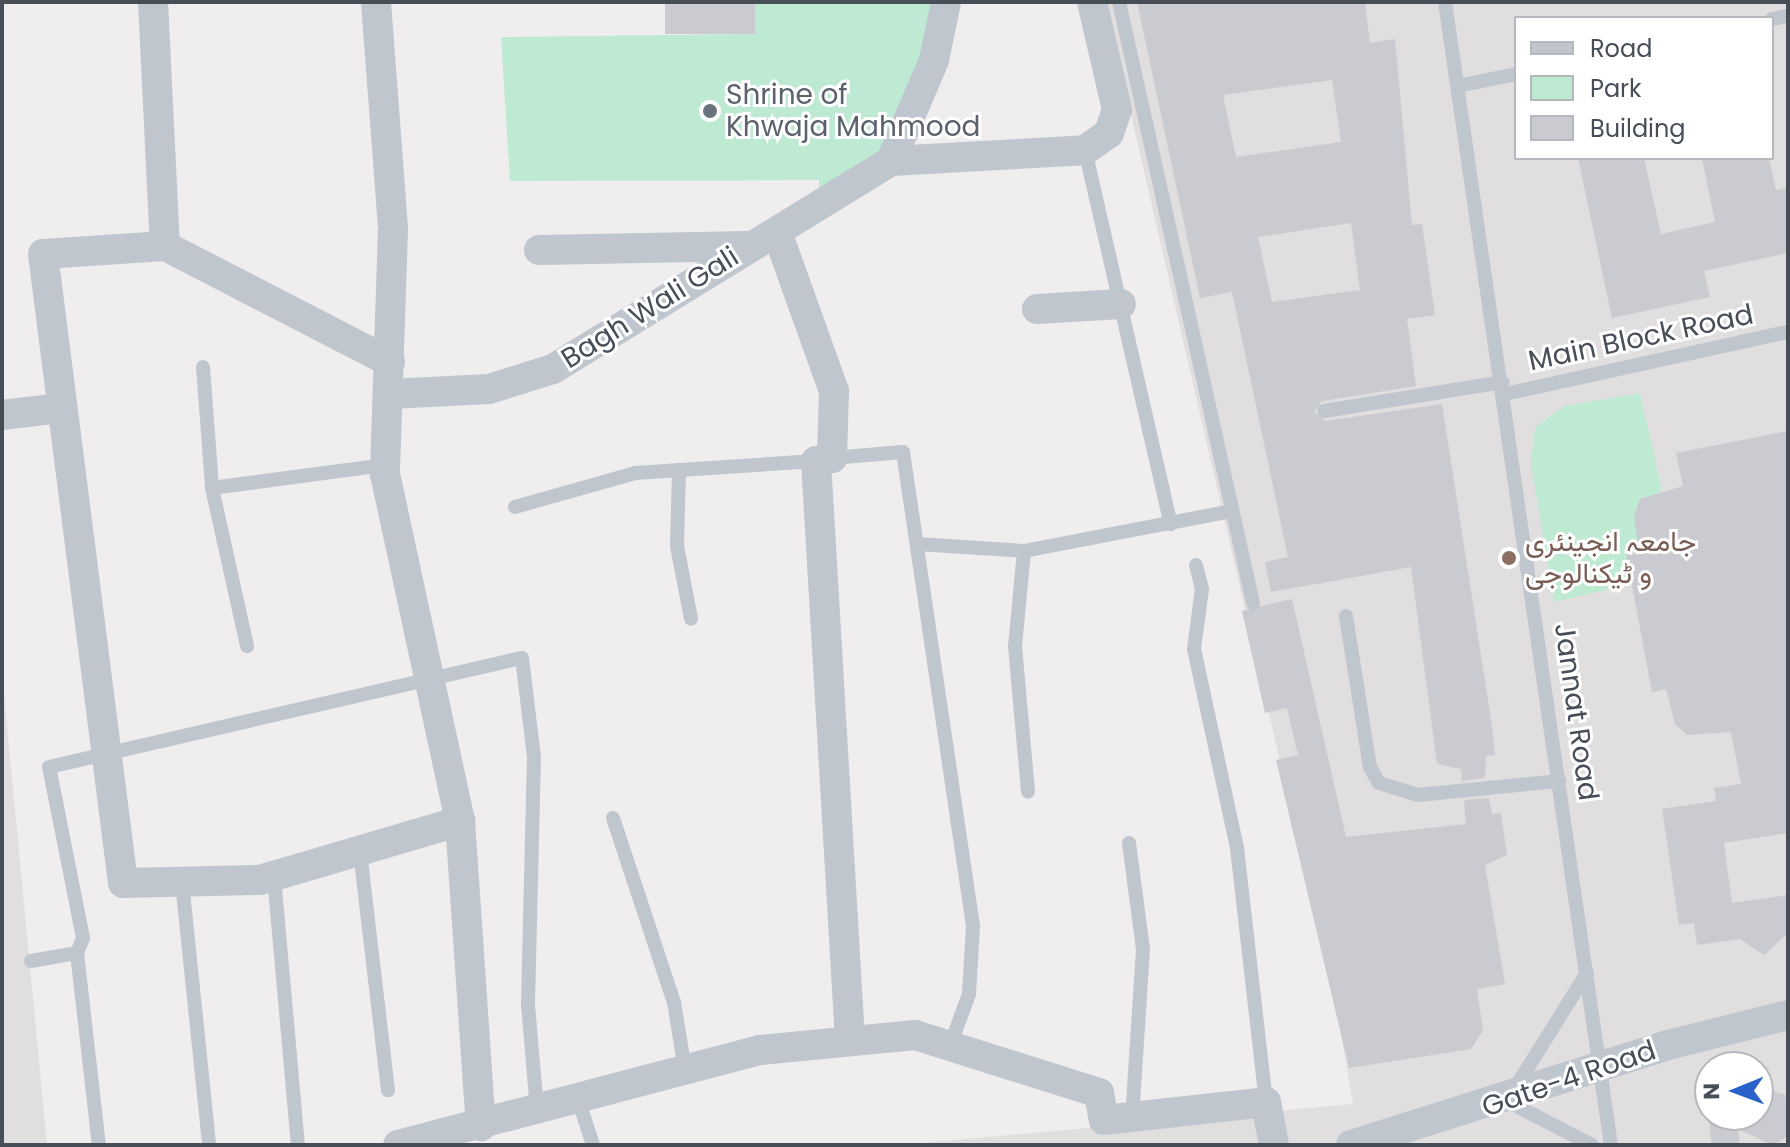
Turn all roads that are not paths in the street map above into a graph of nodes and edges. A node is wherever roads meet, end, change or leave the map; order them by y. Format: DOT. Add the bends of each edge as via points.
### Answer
graph roads {
  1 [pos="153,2"];
  2 [pos="376,2"];
  3 [pos="946,2"];
  4 [pos="1092,2"];
  5 [pos="1119,2"];
  6 [pos="1445,2"];
  7 [pos="1514,74"];
  8 [pos="1458,86"];
  9 [pos="1085,150"];
  10 [pos="891,161"];
  11 [pos="777,232"];
  12 [pos="165,246"];
  13 [pos="750,246"];
  14 [pos="539,250"];
  15 [pos="1121,304"];
  16 [pos="1037,309"];
  17 [pos="1788,332"];
  18 [pos="390,362"];
  19 [pos="203,367"];
  20 [pos="1504,388"];
  21 [pos="389,394"];
  22 [pos="61,408"];
  23 [pos="1324,411"];
  24 [pos="2,415"];
  25 [pos="824,459"];
  26 [pos="385,465"];
  27 [pos="679,470"];
  28 [pos="212,488"];
  29 [pos="515,507"];
  30 [pos="1231,511"];
  31 [pos="1171,524"];
  32 [pos="917,544"];
  33 [pos="1024,551"];
  34 [pos="1196,565"];
  35 [pos="1253,603"];
  36 [pos="1346,616"];
  37 [pos="691,619"];
  38 [pos="247,646"];
  39 [pos="428,683"];
  40 [pos="101,752"];
  41 [pos="1559,781"];
  42 [pos="1028,791"];
  43 [pos="613,818"];
  44 [pos="460,821"];
  45 [pos="1129,843"];
  46 [pos="360,852"];
  47 [pos="274,877"];
  48 [pos="182,882"];
  49 [pos="77,953"];
  50 [pos="31,961"];
  51 [pos="1587,973"];
  52 [pos="1788,1015"];
  53 [pos="850,1040"];
  54 [pos="950,1046"];
  55 [pos="1601,1068"];
  56 [pos="685,1070"];
  57 [pos="388,1090"];
  58 [pos="578,1099"];
  59 [pos="1507,1101"];
  60 [pos="1266,1102"];
  61 [pos="537,1110"];
  62 [pos="1132,1117"];
  63 [pos="481,1126"];
  64 [pos="99,1145"];
  65 [pos="209,1145"];
  66 [pos="298,1145"];
  67 [pos="398,1145"];
  68 [pos="593,1145"];
  69 [pos="1274,1145"];
  70 [pos="1351,1145"];
  71 [pos="1592,1145"];
  72 [pos="1611,1145"];
  1 -- 12 [label="street"];
  2 -- 18 [label="street" via="392,215"];
  3 -- 10 [label="street" via="934,60"];
  4 -- 9 [label="street" via="1117,110 1109,133"];
  5 -- 30 [label="lane"];
  6 -- 8 [label="lane, Jannat Road"];
  7 -- 8 [label="lane"];
  8 -- 20 [label="lane, Jannat Road"];
  9 -- 10 [label="street, Bagh Wali Gali"];
  9 -- 15 [label="lane"];
  10 -- 11 [label="street, Bagh Wali Gali"];
  11 -- 13 [label="street, Bagh Wali Gali"];
  11 -- 25 [label="street" via="834,391"];
  12 -- 18 [label="street"];
  12 -- 22 [label="street" via="43,254"];
  13 -- 14 [label="street"];
  13 -- 21 [label="street, Bagh Wali Gali" via="553,369 489,389"];
  15 -- 16 [label="street"];
  15 -- 31 [label="lane"];
  17 -- 20 [label="lane, Main Block Road"];
  18 -- 21 [label="street"];
  19 -- 28 [label="lane"];
  20 -- 23 [label="lane, Main Block Road"];
  20 -- 41 [label="lane, Jannat Road"];
  21 -- 26 [label="street"];
  22 -- 24 [label="street"];
  22 -- 40 [label="street"];
  25 -- 27 [label="lane"];
  25 -- 32 [label="lane" via="903,452"];
  25 -- 53 [label="street"];
  26 -- 28 [label="lane"];
  26 -- 39 [label="street"];
  27 -- 29 [label="lane" via="635,473"];
  27 -- 37 [label="lane" via="679,568"];
  28 -- 38 [label="lane"];
  30 -- 31 [label="lane"];
  30 -- 35 [label="lane"];
  31 -- 33 [label="lane"];
  32 -- 33 [label="lane"];
  32 -- 54 [label="lane" via="973,925 969,994"];
  33 -- 42 [label="lane" via="1015,646"];
  34 -- 60 [label="lane" via="1202,589 1194,649 1237,848"];
  36 -- 41 [label="lane" via="1370,767 1379,783 1418,795"];
  39 -- 40 [label="lane"];
  39 -- 44 [label="street"];
  39 -- 61 [label="lane" via="522,658 534,757 528,1005"];
  40 -- 48 [label="street" via="123,883"];
  40 -- 49 [label="lane" via="49,767 83,938"];
  41 -- 51 [label="lane, Jannat Road"];
  43 -- 56 [label="lane" via="674,1002"];
  44 -- 46 [label="street"];
  44 -- 63 [label="street"];
  45 -- 62 [label="lane" via="1143,949"];
  46 -- 47 [label="street"];
  46 -- 57 [label="lane"];
  47 -- 48 [label="street"];
  47 -- 66 [label="lane"];
  48 -- 65 [label="lane"];
  49 -- 50 [label="lane"];
  49 -- 64 [label="lane"];
  51 -- 55 [label="lane, Jannat Road"];
  51 -- 59 [label="lane"];
  52 -- 55 [label="street, Gate-4 Road"];
  53 -- 54 [label="street" via="915,1035"];
  53 -- 56 [label="street" via="760,1050"];
  54 -- 62 [label="street" via="1099,1093 1104,1120"];
  55 -- 59 [label="street, Gate-4 Road"];
  55 -- 72 [label="lane, Jannat Road"];
  56 -- 58 [label="street"];
  58 -- 61 [label="street"];
  58 -- 68 [label="lane"];
  59 -- 70 [label="street, Gate-4 Road"];
  59 -- 71 [label="lane"];
  60 -- 62 [label="street"];
  60 -- 69 [label="street"];
  61 -- 63 [label="street"];
  63 -- 67 [label="street"];
}
